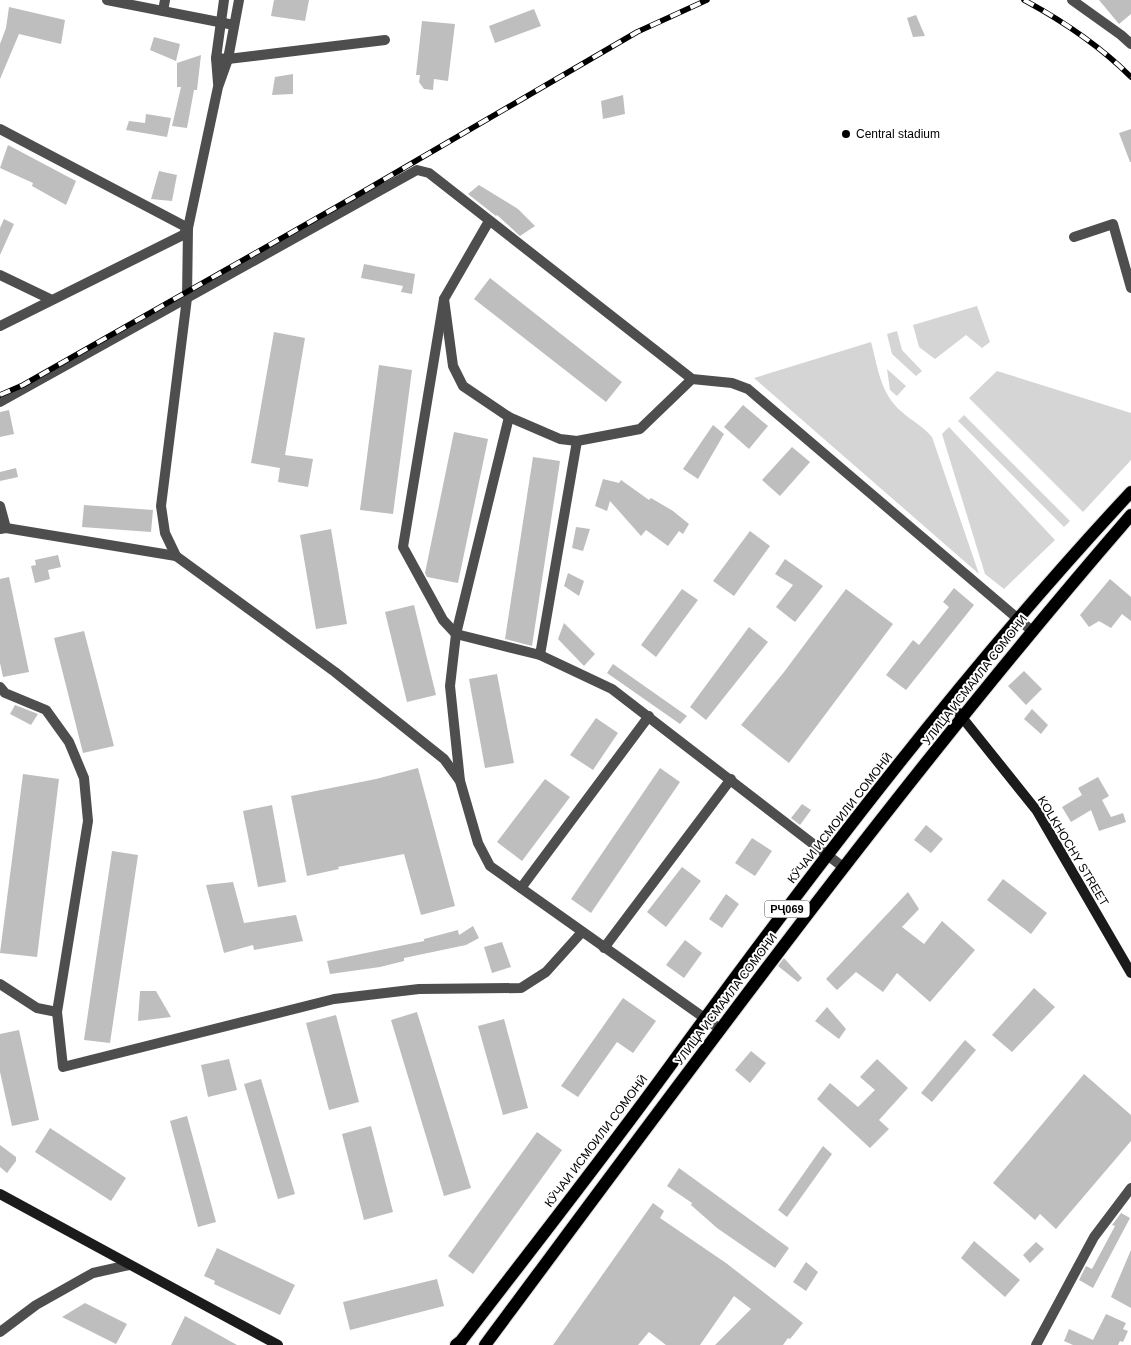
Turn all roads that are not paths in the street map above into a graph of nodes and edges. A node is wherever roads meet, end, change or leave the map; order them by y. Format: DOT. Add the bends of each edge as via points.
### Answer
graph roads {
  1 [pos="108,0"];
  2 [pos="165,0"];
  3 [pos="224,0"];
  4 [pos="239,0"];
  5 [pos="1072,0"];
  6 [pos="163,11"];
  7 [pos="220,22"];
  8 [pos="234,25"];
  9 [pos="385,40"];
  10 [pos="1131,44"];
  11 [pos="216,58"];
  12 [pos="228,59"];
  13 [pos="218,87"];
  14 [pos="0,129"];
  15 [pos="488,221"];
  16 [pos="188,228"];
  17 [pos="1074,237"];
  18 [pos="0,275"];
  19 [pos="1131,288"];
  20 [pos="187,298"];
  21 [pos="50,299"];
  22 [pos="444,299"];
  23 [pos="0,326"];
  24 [pos="692,379"];
  25 [pos="0,402"];
  26 [pos="509,417"];
  27 [pos="577,441"];
  28 [pos="1131,492"];
  29 [pos="0,506"];
  30 [pos="1131,515"];
  31 [pos="3,529"];
  32 [pos="176,556"];
  33 [pos="1018,619"];
  34 [pos="1031,630"];
  35 [pos="456,634"];
  36 [pos="540,655"];
  37 [pos="0,688"];
  38 [pos="949,701"];
  39 [pos="649,716"];
  40 [pos="963,718"];
  41 [pos="731,779"];
  42 [pos="460,781"];
  43 [pos="828,855"];
  44 [pos="843,867"];
  45 [pos="521,888"];
  46 [pos="582,932"];
  47 [pos="604,948"];
  48 [pos="1131,973"];
  49 [pos="0,984"];
  50 [pos="57,1012"];
  51 [pos="705,1017"];
  52 [pos="720,1029"];
  53 [pos="1131,1188"];
  54 [pos="0,1194"];
  55 [pos="129,1265"];
  56 [pos="0,1332"];
  57 [pos="458,1343"];
  58 [pos="278,1345"];
  59 [pos="485,1345"];
  60 [pos="1036,1345"];
  1 -- 6 [label="street"];
  2 -- 6 [label="street"];
  3 -- 7 [label="street"];
  4 -- 8 [label="street"];
  5 -- 10 [label="street"];
  6 -- 7 [label="street"];
  7 -- 8 [label="street"];
  7 -- 11 [label="street"];
  8 -- 12 [label="street"];
  9 -- 12 [label="street"];
  11 -- 12 [label="street"];
  11 -- 13 [label="street"];
  12 -- 13 [label="street"];
  13 -- 16 [label="street"];
  14 -- 16 [label="street"];
  15 -- 20 [label="street" via="430,173 417,170"];
  15 -- 22 [label="street"];
  15 -- 24 [label="street"];
  16 -- 20 [label="street"];
  16 -- 21 [label="street" via="183,235"];
  17 -- 19 [label="street" via="1113,224"];
  18 -- 21 [label="street"];
  20 -- 25 [label="street"];
  20 -- 32 [label="street" via="161,506 165,533"];
  21 -- 23 [label="street"];
  22 -- 26 [label="street" via="454,366 463,386"];
  22 -- 35 [label="street" via="403,547 442,620"];
  24 -- 27 [label="street" via="640,429"];
  24 -- 33 [label="street" via="732,382 748,389"];
  26 -- 27 [label="street" via="560,440"];
  26 -- 35 [label="street"];
  27 -- 36 [label="street"];
  28 -- 33 [label="main road, КӮЧАИ ИСМОИЛИ СОМОНӢ / РҶ069"];
  29 -- 31 [label="street"];
  30 -- 34 [label="main road, УЛИЦА ИСМАИЛА СОМОНИ / РҶ069"];
  31 -- 32 [label="street"];
  32 -- 42 [label="street" via="335,672 444,759"];
  33 -- 34 [label="street"];
  33 -- 38 [label="main road, КӮЧАИ ИСМОИЛИ СОМОНӢ / РҶ069"];
  34 -- 40 [label="main road, УЛИЦА ИСМАИЛА СОМОНИ / РҶ069"];
  35 -- 36 [label="street"];
  35 -- 42 [label="street" via="450,686"];
  36 -- 39 [label="street" via="612,689"];
  37 -- 50 [label="street" via="46,710 69,742 84,778 88,821"];
  38 -- 40 [label="main road, KOLKHOCHY STREET"];
  38 -- 43 [label="main road, КӮЧАИ ИСМОИЛИ СОМОНӢ / РҶ069"];
  39 -- 41 [label="street"];
  39 -- 45 [label="street"];
  40 -- 44 [label="main road, УЛИЦА ИСМАИЛА СОМОНИ / РҶ069"];
  40 -- 48 [label="main road, KOLKHOCHY STREET" via="1036,811"];
  41 -- 43 [label="street"];
  41 -- 47 [label="street"];
  42 -- 45 [label="street" via="478,843 490,866"];
  43 -- 44 [label="street"];
  43 -- 51 [label="main road, КӮЧАИ ИСМОИЛИ СОМОНӢ / РҶ069"];
  44 -- 52 [label="main road, УЛИЦА ИСМАИЛА СОМОНИ / РҶ069"];
  45 -- 46 [label="street"];
  46 -- 47 [label="street"];
  46 -- 50 [label="street" via="546,972 521,988 419,989 334,999 64,1067"];
  47 -- 51 [label="street"];
  49 -- 50 [label="street" via="37,1008"];
  51 -- 52 [label="street"];
  51 -- 57 [label="main road, КӮЧАИ ИСМОИЛИ СОМОНӢ / РҶ069"];
  52 -- 59 [label="main road, УЛИЦА ИСМАИЛА СОМОНИ / РҶ069"];
  53 -- 60 [label="street" via="1094,1237"];
  54 -- 55 [label="main road"];
  55 -- 56 [label="street" via="93,1273 36,1305"];
  55 -- 58 [label="main road"];
}
